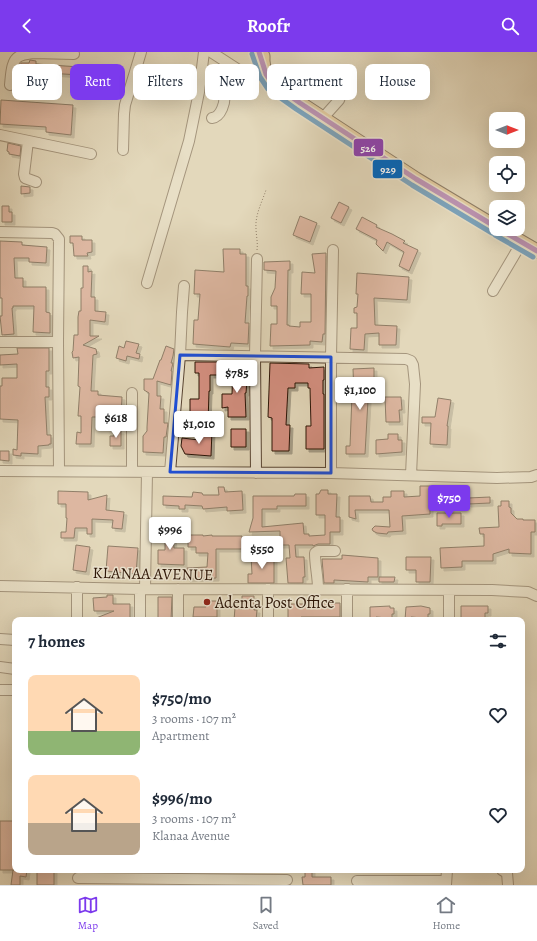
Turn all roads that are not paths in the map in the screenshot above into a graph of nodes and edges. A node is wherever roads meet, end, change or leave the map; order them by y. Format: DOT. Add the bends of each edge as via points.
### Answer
graph roads {
  1 [pos="141,52"];
  2 [pos="204,52"];
  3 [pos="212,52"];
  4 [pos="33,53"];
  5 [pos="74,54"];
  6 [pos="263,61"];
  7 [pos="230,64"];
  8 [pos="259,77"];
  9 [pos="10,85"];
  10 [pos="223,100"];
  11 [pos="339,100"];
  12 [pos="212,118"];
  13 [pos="322,119"];
  14 [pos="0,135"];
  15 [pos="28,141"];
  16 [pos="123,150"];
  17 [pos="91,154"];
  18 [pos="36,182"];
  19 [pos="489,223"];
  20 [pos="0,232"];
  21 [pos="511,236"];
  22 [pos="522,242"];
  23 [pos="333,250"];
  24 [pos="537,251"];
  25 [pos="257,259"];
  26 [pos="147,283"];
  27 [pos="184,286"];
  28 [pos="493,291"];
  29 [pos="0,342"];
  30 [pos="58,342"];
  31 [pos="180,355"];
  32 [pos="255,356"];
  33 [pos="331,357"];
  34 [pos="132,393"];
  35 [pos="0,470"];
  36 [pos="59,470"];
  37 [pos="132,472"];
  38 [pos="147,472"];
  39 [pos="170,472"];
  40 [pos="256,473"];
  41 [pos="331,473"];
  42 [pos="411,475"];
  43 [pos="537,475"];
  44 [pos="335,551"];
  45 [pos="0,586"];
  46 [pos="77,587"];
  47 [pos="268,588"];
  48 [pos="142,589"];
  49 [pos="178,589"];
  50 [pos="318,589"];
  51 [pos="347,589"];
  52 [pos="449,590"];
  53 [pos="537,596"];
  54 [pos="78,617"];
  55 [pos="140,617"];
  56 [pos="178,617"];
  57 [pos="268,617"];
  58 [pos="347,617"];
  59 [pos="449,617"];
  60 [pos="0,639"];
  61 [pos="12,640"];
  62 [pos="0,667"];
  63 [pos="12,669"];
  64 [pos="0,690"];
  65 [pos="12,690"];
  66 [pos="447,873"];
  67 [pos="507,873"];
  68 [pos="78,878"];
  69 [pos="181,878"];
  70 [pos="287,878"];
  71 [pos="357,883"];
  72 [pos="446,883"];
  73 [pos="508,885"];
  1 -- 16 [label="street" via="125,105"];
  2 -- 26 [label="street" via="189,141"];
  3 -- 7 [label="street"];
  4 -- 5 [label="street"];
  4 -- 9 [label="street" via="19,56 15,60"];
  6 -- 8 [label="street"];
  6 -- 13 [label="main road" via="274,84"];
  10 -- 12 [label="street" via="220,112"];
  11 -- 13 [label="street"];
  13 -- 19 [label="main road"];
  14 -- 15 [label="street"];
  15 -- 17 [label="street"];
  15 -- 18 [label="street" via="24,174 25,178"];
  20 -- 30 [label="street" via="52,233 59,239"];
  21 -- 22 [label="main road"];
  22 -- 24 [label="main road"];
  22 -- 28 [label="street"];
  23 -- 33 [label="street"];
  25 -- 32 [label="street"];
  27 -- 31 [label="street"];
  29 -- 30 [label="street"];
  30 -- 36 [label="street"];
  31 -- 32 [label="street"];
  31 -- 39 [label="street"];
  32 -- 33 [label="street"];
  32 -- 40 [label="street"];
  33 -- 41 [label="street"];
  33 -- 42 [label="street" via="411,361 415,394"];
  34 -- 37 [label="street"];
  35 -- 36 [label="street"];
  36 -- 37 [label="street"];
  37 -- 38 [label="street"];
  38 -- 39 [label="street"];
  38 -- 48 [label="street"];
  39 -- 40 [label="street"];
  40 -- 41 [label="street"];
  41 -- 42 [label="street"];
  42 -- 43 [label="street" via="497,478"];
  44 -- 50 [label="street" via="315,553"];
  45 -- 46 [label="street, KLANAA AVENUE"];
  46 -- 48 [label="street, KLANAA AVENUE"];
  46 -- 54 [label="street"];
  47 -- 49 [label="street, KLANAA AVENUE"];
  47 -- 50 [label="street, KLANAA AVENUE"];
  47 -- 57 [label="street"];
  48 -- 49 [label="street, KLANAA AVENUE"];
  48 -- 55 [label="street"];
  49 -- 56 [label="street"];
  50 -- 51 [label="street, KLANAA AVENUE"];
  51 -- 52 [label="street, KLANAA AVENUE"];
  51 -- 58 [label="street"];
  52 -- 53 [label="street, KLANAA AVENUE" via="528,592"];
  52 -- 59 [label="street"];
  60 -- 61 [label="street"];
  62 -- 63 [label="street"];
  64 -- 65 [label="street"];
  66 -- 72 [label="street"];
  67 -- 73 [label="street"];
  68 -- 69 [label="street"];
  69 -- 70 [label="street"];
  71 -- 72 [label="street"];
}
